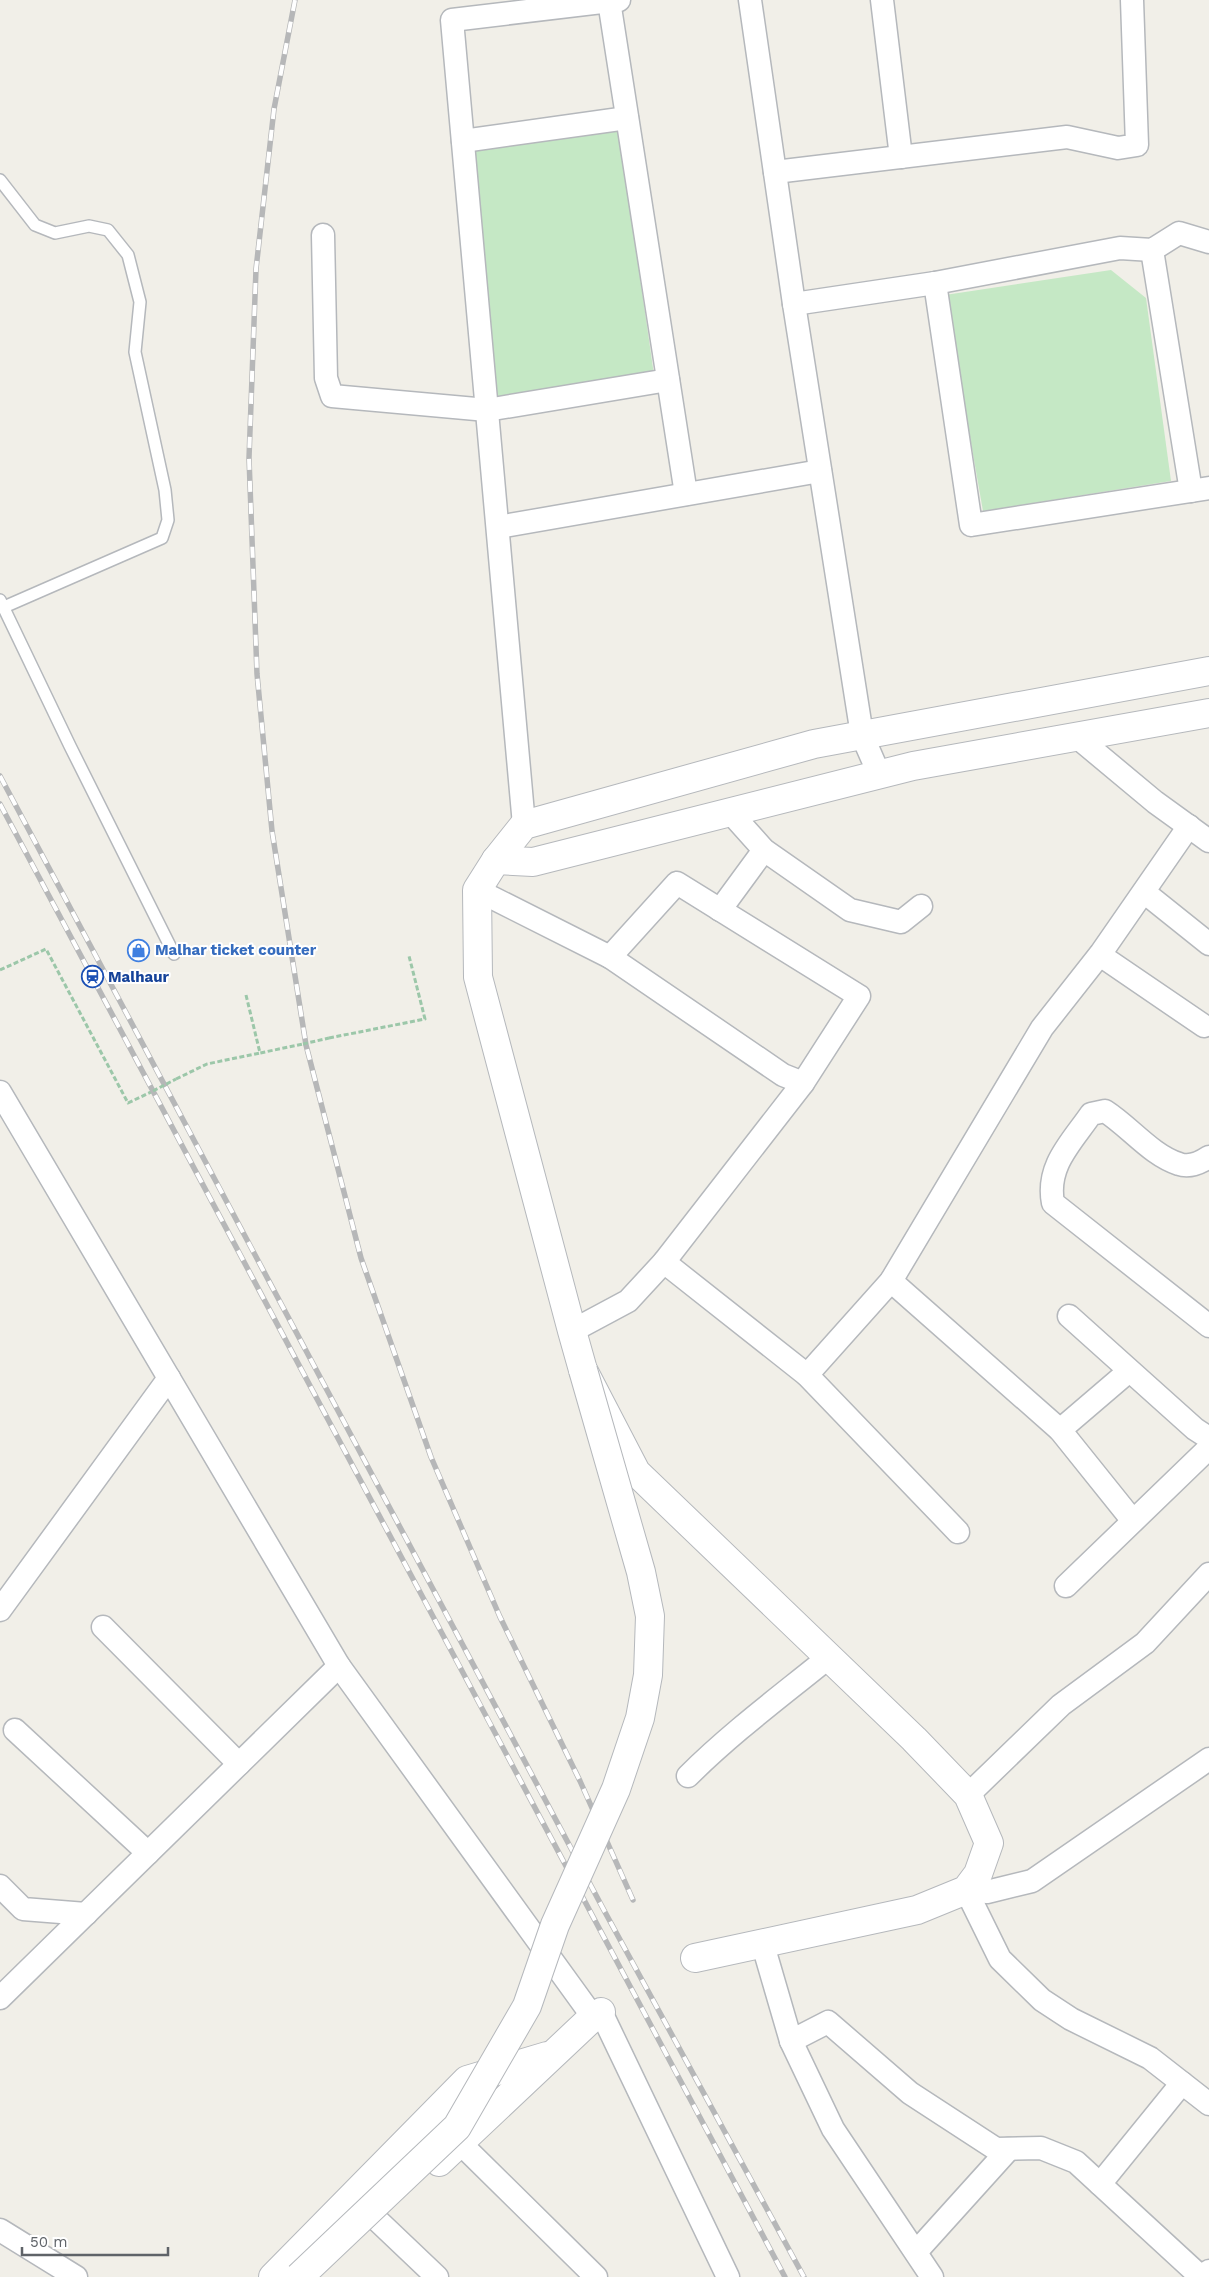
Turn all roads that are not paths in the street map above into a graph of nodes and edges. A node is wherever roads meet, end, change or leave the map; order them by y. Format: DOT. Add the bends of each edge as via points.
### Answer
graph roads {
  1 [pos="750,0"];
  2 [pos="882,0"];
  3 [pos="1132,0"];
  4 [pos="614,1"];
  5 [pos="545,4"];
  6 [pos="627,118"];
  7 [pos="463,141"];
  8 [pos="901,156"];
  9 [pos="775,172"];
  10 [pos="0,180"];
  11 [pos="323,235"];
  12 [pos="1209,242"];
  13 [pos="1152,250"];
  14 [pos="935,283"];
  15 [pos="794,304"];
  16 [pos="668,380"];
  17 [pos="487,410"];
  18 [pos="820,471"];
  19 [pos="1200,489"];
  20 [pos="686,494"];
  21 [pos="498,527"];
  22 [pos="2,604"];
  23 [pos="1209,671"];
  24 [pos="1209,713"];
  25 [pos="862,735"];
  26 [pos="1076,736"];
  27 [pos="746,763"];
  28 [pos="879,774"];
  29 [pos="757,806"];
  30 [pos="730,812"];
  31 [pos="524,825"];
  32 [pos="1189,826"];
  33 [pos="1209,841"];
  34 [pos="764,850"];
  35 [pos="496,860"];
  36 [pos="533,862"];
  37 [pos="477,890"];
  38 [pos="1144,892"];
  39 [pos="921,906"];
  40 [pos="720,910"];
  41 [pos="1209,944"];
  42 [pos="174,954"];
  43 [pos="1100,955"];
  44 [pos="610,957"];
  45 [pos="1204,1026"];
  46 [pos="802,1083"];
  47 [pos="0,1092"];
  48 [pos="1209,1158"];
  49 [pos="664,1262"];
  50 [pos="891,1281"];
  51 [pos="1069,1316"];
  52 [pos="1209,1326"];
  53 [pos="572,1331"];
  54 [pos="583,1370"];
  55 [pos="1129,1370"];
  56 [pos="807,1375"];
  57 [pos="169,1378"];
  58 [pos="1060,1430"];
  59 [pos="1209,1438"];
  60 [pos="1209,1448"];
  61 [pos="1134,1521"];
  62 [pos="958,1532"];
  63 [pos="1209,1574"];
  64 [pos="1066,1586"];
  65 [pos="0,1610"];
  66 [pos="103,1626"];
  67 [pos="829,1657"];
  68 [pos="339,1666"];
  69 [pos="15,1730"];
  70 [pos="1209,1759"];
  71 [pos="239,1764"];
  72 [pos="688,1776"];
  73 [pos="968,1795"];
  74 [pos="148,1853"];
  75 [pos="0,1886"];
  76 [pos="966,1890"];
  77 [pos="86,1914"];
  78 [pos="763,1945"];
  79 [pos="695,1958"];
  80 [pos="0,1998"];
  81 [pos="597,2014"];
  82 [pos="791,2041"];
  83 [pos="554,2054"];
  84 [pos="1182,2083"];
  85 [pos="1209,2104"];
  86 [pos="460,2143"];
  87 [pos="1009,2149"];
  88 [pos="1100,2184"];
  89 [pos="376,2218"];
  90 [pos="0,2230"];
  91 [pos="916,2252"];
  92 [pos="1209,2271"];
  93 [pos="76,2277"];
  94 [pos="273,2277"];
  95 [pos="299,2277"];
  96 [pos="312,2277"];
  97 [pos="437,2277"];
  98 [pos="596,2277"];
  99 [pos="728,2277"];
  100 [pos="932,2277"];
  1 -- 9 [label="street"];
  2 -- 8 [label="street"];
  3 -- 8 [label="street" via="1137,145 1118,148 1067,137"];
  4 -- 5 [label="street"];
  4 -- 6 [label="street"];
  5 -- 7 [label="street" via="452,20"];
  6 -- 7 [label="street"];
  6 -- 16 [label="street"];
  7 -- 17 [label="street"];
  8 -- 9 [label="street"];
  9 -- 15 [label="street"];
  10 -- 22 [label="lane" via="35,225 56,233 89,226 108,230 128,255 140,302 135,352 165,490 168,520 162,538"];
  11 -- 17 [label="street" via="326,378 332,396"];
  12 -- 13 [label="street" via="1178,233"];
  13 -- 14 [label="street" via="1120,248"];
  13 -- 19 [label="street"];
  14 -- 15 [label="street"];
  14 -- 19 [label="street" via="971,524"];
  15 -- 18 [label="street"];
  16 -- 17 [label="street"];
  16 -- 20 [label="street"];
  17 -- 21 [label="street"];
  18 -- 20 [label="street"];
  18 -- 25 [label="street"];
  20 -- 21 [label="street"];
  21 -- 31 [label="street"];
  22 -- 42 [label="lane"];
  23 -- 25 [label="street"];
  24 -- 26 [label="street"];
  25 -- 27 [label="street" via="814,744"];
  25 -- 28 [label="street"];
  26 -- 28 [label="street"];
  26 -- 32 [label="street"];
  27 -- 29 [label="street"];
  27 -- 31 [label="street"];
  28 -- 29 [label="street"];
  29 -- 30 [label="street"];
  30 -- 34 [label="street"];
  30 -- 36 [label="street"];
  31 -- 35 [label="street"];
  31 -- 36 [label="street"];
  32 -- 33 [label="street"];
  32 -- 38 [label="street"];
  34 -- 39 [label="street" via="850,910 901,922"];
  34 -- 40 [label="street"];
  35 -- 36 [label="street"];
  35 -- 37 [label="street"];
  37 -- 44 [label="street"];
  37 -- 53 [label="street" via="478,977"];
  38 -- 41 [label="street"];
  38 -- 43 [label="street"];
  40 -- 44 [label="street" via="677,883"];
  40 -- 46 [label="street" via="859,996"];
  43 -- 45 [label="street"];
  43 -- 50 [label="street" via="1042,1028"];
  44 -- 46 [label="street" via="783,1075"];
  46 -- 49 [label="street"];
  47 -- 57 [label="street"];
  48 -- 52 [label="street" via="1198,1165 1180,1165 1156,1152 1105,1111 1091,1114 1055,1167 1051,1189 1053,1203"];
  49 -- 53 [label="street" via="628,1301"];
  49 -- 56 [label="street"];
  50 -- 56 [label="street"];
  50 -- 58 [label="street"];
  51 -- 55 [label="street"];
  53 -- 54 [label="street"];
  54 -- 67 [label="street" via="636,1472"];
  54 -- 95 [label="street, bridge" via="641,1572 650,1616 648,1674 640,1718 616,1789 555,1926 527,2006 457,2127"];
  55 -- 58 [label="street"];
  55 -- 59 [label="street"];
  56 -- 62 [label="street"];
  57 -- 65 [label="street"];
  57 -- 68 [label="street"];
  58 -- 61 [label="street"];
  60 -- 61 [label="street"];
  61 -- 64 [label="street"];
  63 -- 73 [label="street" via="1145,1643 1061,1705"];
  66 -- 71 [label="street"];
  67 -- 72 [label="street" via="722,1742"];
  67 -- 73 [label="street"];
  68 -- 71 [label="street"];
  68 -- 81 [label="street"];
  69 -- 74 [label="street"];
  70 -- 76 [label="street" via="1032,1881 987,1892"];
  71 -- 74 [label="street"];
  73 -- 76 [label="street" via="988,1843 978,1874"];
  74 -- 77 [label="street"];
  75 -- 77 [label="street" via="23,1909"];
  76 -- 78 [label="street" via="917,1910"];
  76 -- 84 [label="street" via="1000,1959 1042,2000 1071,2019 1150,2058"];
  77 -- 80 [label="street"];
  78 -- 79 [label="street"];
  78 -- 82 [label="street"];
  81 -- 83 [label="street"];
  81 -- 99 [label="street"];
  82 -- 87 [label="street" via="828,2022 922,2102 996,2149"];
  82 -- 91 [label="street" via="833,2129"];
  83 -- 86 [label="street"];
  83 -- 94 [label="street" via="467,2080"];
  84 -- 85 [label="street"];
  84 -- 88 [label="street"];
  86 -- 89 [label="street"];
  86 -- 98 [label="street"];
  87 -- 88 [label="street" via="1041,2148 1076,2162"];
  87 -- 91 [label="street"];
  88 -- 92 [label="street" via="1201,2277"];
  89 -- 96 [label="street"];
  89 -- 97 [label="street"];
  90 -- 93 [label="street"];
  91 -- 100 [label="street"];
}
